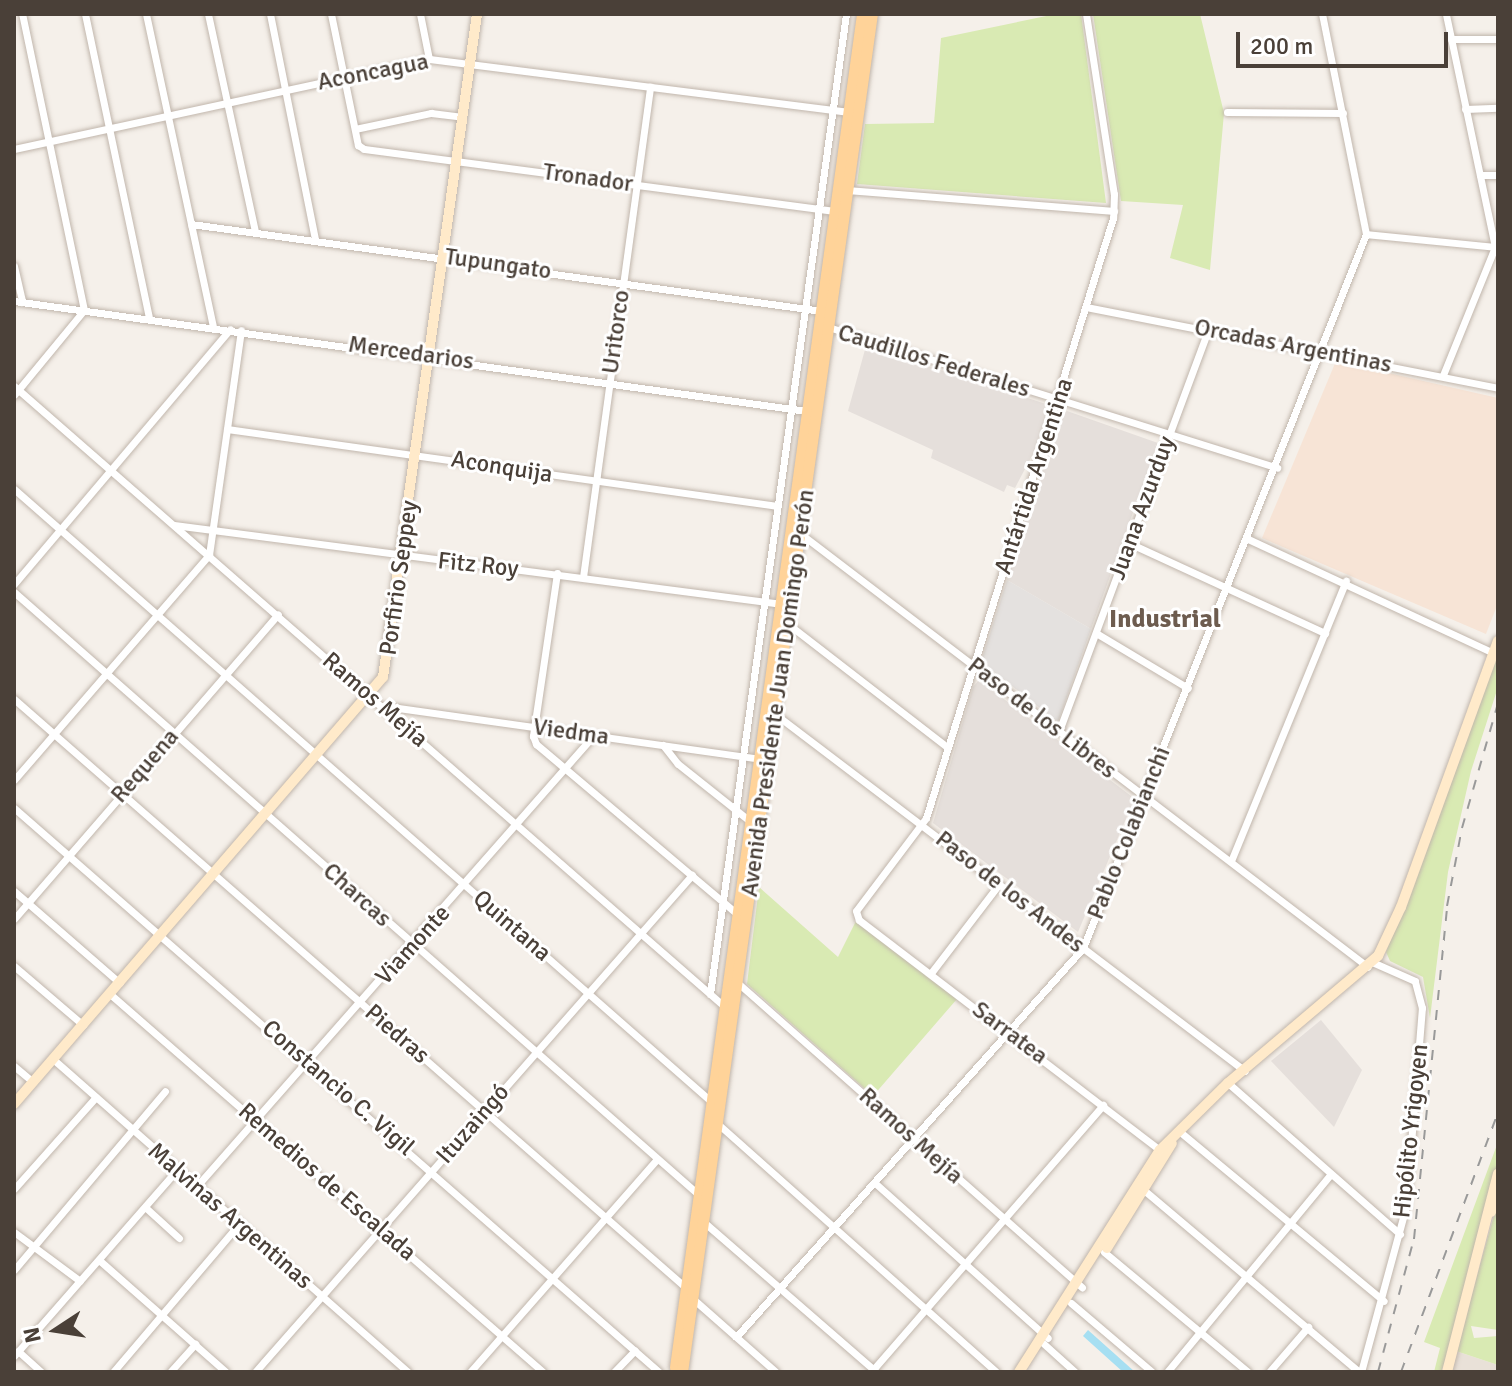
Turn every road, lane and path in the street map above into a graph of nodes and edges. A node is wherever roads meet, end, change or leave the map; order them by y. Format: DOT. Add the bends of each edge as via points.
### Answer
graph roads {
  1 [pos="22,14"];
  2 [pos="85,14"];
  3 [pos="146,14"];
  4 [pos="208,14"];
  5 [pos="270,14"];
  6 [pos="331,14"];
  7 [pos="420,14"];
  8 [pos="477,14"];
  9 [pos="846,14"];
  10 [pos="862,14"];
  11 [pos="872,14"];
  12 [pos="1086,14"];
  13 [pos="1322,14"];
  14 [pos="1446,14"];
  15 [pos="1451,39"];
  16 [pos="1498,39"];
  17 [pos="429,59"];
  18 [pos="470,63"];
  19 [pos="344,76"];
  20 [pos="650,87"];
  21 [pos="287,89"];
  22 [pos="227,102"];
  23 [pos="1498,108"];
  24 [pos="832,109"];
  25 [pos="1465,109"];
  26 [pos="848,112"];
  27 [pos="1227,112"];
  28 [pos="1343,113"];
  29 [pos="168,115"];
  30 [pos="463,117"];
  31 [pos="109,128"];
  32 [pos="355,129"];
  33 [pos="50,141"];
  34 [pos="14,149"];
  35 [pos="458,161"];
  36 [pos="1480,175"];
  37 [pos="1498,175"];
  38 [pos="638,185"];
  39 [pos="847,190"];
  40 [pos="819,208"];
  41 [pos="835,211"];
  42 [pos="1114,211"];
  43 [pos="191,224"];
  44 [pos="255,232"];
  45 [pos="1366,234"];
  46 [pos="315,240"];
  47 [pos="1496,247"];
  48 [pos="444,257"];
  49 [pos="14,266"];
  50 [pos="623,281"];
  51 [pos="18,301"];
  52 [pos="1086,307"];
  53 [pos="805,308"];
  54 [pos="84,310"];
  55 [pos="822,311"];
  56 [pos="149,318"];
  57 [pos="213,326"];
  58 [pos="824,326"];
  59 [pos="230,329"];
  60 [pos="241,330"];
  61 [pos="1208,330"];
  62 [pos="1324,351"];
  63 [pos="430,356"];
  64 [pos="1443,375"];
  65 [pos="609,380"];
  66 [pos="1498,388"];
  67 [pos="16,390"];
  68 [pos="1058,400"];
  69 [pos="791,408"];
  70 [pos="807,411"];
  71 [pos="227,429"];
  72 [pos="1170,434"];
  73 [pos="416,454"];
  74 [pos="1277,468"];
  75 [pos="111,472"];
  76 [pos="595,481"];
  77 [pos="14,489"];
  78 [pos="778,506"];
  79 [pos="174,525"];
  80 [pos="215,529"];
  81 [pos="61,530"];
  82 [pos="796,530"];
  83 [pos="1248,539"];
  84 [pos="1129,543"];
  85 [pos="209,555"];
  86 [pos="402,556"];
  87 [pos="557,573"];
  88 [pos="583,577"];
  89 [pos="1346,581"];
  90 [pos="14,584"];
  91 [pos="1228,589"];
  92 [pos="14,592"];
  93 [pos="765,601"];
  94 [pos="782,604"];
  95 [pos="278,614"];
  96 [pos="155,615"];
  97 [pos="788,624"];
  98 [pos="1096,633"];
  99 [pos="1325,633"];
  100 [pos="1498,641"];
  101 [pos="1494,653"];
  102 [pos="973,664"];
  103 [pos="106,674"];
  104 [pos="223,674"];
  105 [pos="1188,688"];
  106 [pos="371,696"];
  107 [pos="14,699"];
  108 [pos="381,705"];
  109 [pos="775,714"];
  110 [pos="535,727"];
  111 [pos="1059,731"];
  112 [pos="174,732"];
  113 [pos="55,734"];
  114 [pos="594,735"];
  115 [pos="663,745"];
  116 [pos="947,747"];
  117 [pos="743,756"];
  118 [pos="319,757"];
  119 [pos="760,759"];
  120 [pos="568,770"];
  121 [pos="14,780"];
  122 [pos="122,792"];
  123 [pos="1144,797"];
  124 [pos="14,808"];
  125 [pos="736,809"];
  126 [pos="1144,809"];
  127 [pos="268,816"];
  128 [pos="751,822"];
  129 [pos="923,824"];
  130 [pos="518,827"];
  131 [pos="70,855"];
  132 [pos="1231,861"];
  133 [pos="216,874"];
  134 [pos="692,875"];
  135 [pos="999,884"];
  136 [pos="466,886"];
  137 [pos="14,891"];
  138 [pos="723,902"];
  139 [pos="28,903"];
  140 [pos="856,911"];
  141 [pos="738,915"];
  142 [pos="14,919"];
  143 [pos="640,934"];
  144 [pos="161,935"];
  145 [pos="413,945"];
  146 [pos="1085,950"];
  147 [pos="1370,964"];
  148 [pos="14,966"];
  149 [pos="931,973"];
  150 [pos="120,983"];
  151 [pos="739,984"];
  152 [pos="589,993"];
  153 [pos="110,994"];
  154 [pos="710,994"];
  155 [pos="361,1004"];
  156 [pos="731,1012"];
  157 [pos="83,1025"];
  158 [pos="1010,1032"];
  159 [pos="536,1052"];
  160 [pos="53,1059"];
  161 [pos="309,1062"];
  162 [pos="14,1066"];
  163 [pos="1245,1071"];
  164 [pos="33,1082"];
  165 [pos="1228,1083"];
  166 [pos="165,1091"];
  167 [pos="96,1097"];
  168 [pos="14,1104"];
  169 [pos="714,1105"];
  170 [pos="1103,1105"];
  171 [pos="485,1110"];
  172 [pos="257,1120"];
  173 [pos="719,1129"];
  174 [pos="132,1130"];
  175 [pos="1179,1131"];
  176 [pos="914,1138"];
  177 [pos="1163,1152"];
  178 [pos="657,1159"];
  179 [pos="177,1170"];
  180 [pos="432,1170"];
  181 [pos="1331,1174"];
  182 [pos="1497,1179"];
  183 [pos="875,1183"];
  184 [pos="196,1187"];
  185 [pos="14,1189"];
  186 [pos="1145,1191"];
  187 [pos="1498,1195"];
  188 [pos="701,1197"];
  189 [pos="145,1207"];
  190 [pos="605,1217"];
  191 [pos="1005,1220"];
  192 [pos="239,1224"];
  193 [pos="706,1224"];
  194 [pos="1290,1224"];
  195 [pos="835,1227"];
  196 [pos="380,1229"];
  197 [pos="14,1232"];
  198 [pos="1400,1234"];
  199 [pos="179,1238"];
  200 [pos="36,1246"];
  201 [pos="1104,1252"];
  202 [pos="1476,1255"];
  203 [pos="99,1260"];
  204 [pos="967,1264"];
  205 [pos="14,1270"];
  206 [pos="1247,1275"];
  207 [pos="553,1276"];
  208 [pos="80,1281"];
  209 [pos="1080,1285"];
  210 [pos="782,1288"];
  211 [pos="688,1290"];
  212 [pos="321,1296"];
  213 [pos="1384,1301"];
  214 [pos="694,1303"];
  215 [pos="1071,1303"];
  216 [pos="927,1311"];
  217 [pos="160,1314"];
  218 [pos="1308,1327"];
  219 [pos="1200,1331"];
  220 [pos="502,1336"];
  221 [pos="736,1337"];
  222 [pos="1045,1339"];
  223 [pos="195,1344"];
  224 [pos="635,1350"];
  225 [pos="16,1354"];
  226 [pos="398,1363"];
  227 [pos="874,1371"];
  228 [pos="41,1372"];
  229 [pos="113,1372"];
  230 [pos="170,1372"];
  231 [pos="226,1372"];
  232 [pos="255,1372"];
  233 [pos="390,1372"];
  234 [pos="408,1372"];
  235 [pos="470,1372"];
  236 [pos="543,1372"];
  237 [pos="614,1372"];
  238 [pos="659,1372"];
  239 [pos="674,1372"];
  240 [pos="682,1372"];
  241 [pos="776,1372"];
  242 [pos="996,1372"];
  243 [pos="1019,1372"];
  244 [pos="1026,1372"];
  245 [pos="1075,1372"];
  246 [pos="1152,1372"];
  247 [pos="1167,1372"];
  248 [pos="1248,1372"];
  249 [pos="1269,1372"];
  250 [pos="1360,1372"];
  251 [pos="1447,1372"];
  1 -- 33 [label="street"];
  2 -- 31 [label="street"];
  3 -- 29 [label="street"];
  4 -- 22 [label="street"];
  5 -- 21 [label="street"];
  6 -- 19 [label="street"];
  7 -- 17 [label="street"];
  8 -- 18 [label="main road, Porfirio Seppey"];
  9 -- 24 [label="street, Avenida Presidente Juan Domingo Perón"];
  10 -- 26 [label="main road, Avenida Presidente Juan Domingo Perón"];
  11 -- 39 [label="main road, Avenida Presidente Juan Domingo Perón"];
  12 -- 42 [label="street, Antártida Argentina"];
  13 -- 28 [label="street"];
  14 -- 15 [label="street"];
  15 -- 16 [label="street"];
  15 -- 25 [label="street"];
  17 -- 18 [label="street, Aconcagua"];
  17 -- 19 [label="street, Aconcagua"];
  18 -- 20 [label="street, Aconcagua"];
  18 -- 30 [label="main road, Porfirio Seppey"];
  19 -- 21 [label="street, Aconcagua"];
  19 -- 32 [label="street"];
  20 -- 24 [label="street, Aconcagua"];
  20 -- 38 [label="street, Uritorco"];
  21 -- 22 [label="street, Aconcagua"];
  21 -- 46 [label="street"];
  22 -- 29 [label="street, Aconcagua"];
  22 -- 44 [label="street"];
  23 -- 25 [label="street"];
  24 -- 26 [label="street, Aconcagua"];
  24 -- 40 [label="street, Avenida Presidente Juan Domingo Perón"];
  25 -- 36 [label="street"];
  26 -- 41 [label="main road, Avenida Presidente Juan Domingo Perón"];
  27 -- 28 [label="street"];
  28 -- 45 [label="street"];
  29 -- 31 [label="street, Aconcagua"];
  29 -- 43 [label="street"];
  30 -- 32 [label="street" via="431,113"];
  30 -- 35 [label="main road, Porfirio Seppey"];
  31 -- 33 [label="street, Aconcagua"];
  31 -- 56 [label="street"];
  32 -- 35 [label="street, Tronador" via="358,145"];
  33 -- 34 [label="street, Aconcagua"];
  33 -- 54 [label="street"];
  35 -- 38 [label="street, Tronador"];
  35 -- 48 [label="main road, Porfirio Seppey"];
  36 -- 37 [label="street"];
  36 -- 47 [label="street"];
  38 -- 40 [label="street, Tronador"];
  38 -- 50 [label="street, Uritorco"];
  39 -- 42 [label="street"];
  39 -- 58 [label="main road, Avenida Presidente Juan Domingo Perón"];
  40 -- 41 [label="street, Tronador"];
  40 -- 53 [label="street, Avenida Presidente Juan Domingo Perón"];
  41 -- 55 [label="main road, Avenida Presidente Juan Domingo Perón"];
  42 -- 52 [label="street, Antártida Argentina"];
  43 -- 44 [label="street, Tupungato"];
  43 -- 57 [label="street"];
  44 -- 46 [label="street, Tupungato"];
  45 -- 47 [label="street"];
  45 -- 62 [label="street, Pablo Colabianchi"];
  46 -- 48 [label="street, Tupungato"];
  47 -- 64 [label="street"];
  48 -- 50 [label="street, Tupungato"];
  48 -- 63 [label="main road, Porfirio Seppey"];
  49 -- 51 [label="street"];
  50 -- 53 [label="street, Tupungato"];
  50 -- 65 [label="street, Uritorco"];
  51 -- 54 [label="street, Mercedarios"];
  52 -- 61 [label="street, Orcadas Argentinas"];
  52 -- 68 [label="street, Antártida Argentina"];
  53 -- 55 [label="street, Tupungato"];
  53 -- 69 [label="street, Avenida Presidente Juan Domingo Perón"];
  54 -- 56 [label="street, Mercedarios"];
  54 -- 67 [label="street"];
  55 -- 58 [label="main road, Avenida Presidente Juan Domingo Perón"];
  56 -- 57 [label="street, Mercedarios"];
  57 -- 59 [label="street, Mercedarios"];
  58 -- 68 [label="street, Caudillos Federales"];
  58 -- 70 [label="main road, Avenida Presidente Juan Domingo Perón"];
  58 -- 82 [label="main road, Avenida Presidente Juan Domingo Perón"];
  59 -- 60 [label="street, Mercedarios"];
  59 -- 75 [label="street"];
  60 -- 63 [label="street, Mercedarios"];
  60 -- 71 [label="street"];
  61 -- 62 [label="street, Orcadas Argentinas"];
  61 -- 72 [label="street, Juana Azurduy"];
  62 -- 64 [label="street, Orcadas Argentinas"];
  62 -- 74 [label="street, Pablo Colabianchi"];
  63 -- 65 [label="street, Mercedarios"];
  63 -- 73 [label="main road, Porfirio Seppey"];
  64 -- 66 [label="street, Orcadas Argentinas"];
  65 -- 69 [label="street, Mercedarios"];
  65 -- 76 [label="street, Uritorco"];
  67 -- 75 [label="street, Ramos Mejía"];
  68 -- 72 [label="street, Caudillos Federales"];
  68 -- 102 [label="street, Antártida Argentina"];
  69 -- 70 [label="street, Mercedarios"];
  69 -- 78 [label="street, Avenida Presidente Juan Domingo Perón"];
  70 -- 82 [label="main road, Avenida Presidente Juan Domingo Perón"];
  71 -- 73 [label="street, Aconquija"];
  71 -- 80 [label="street"];
  72 -- 74 [label="street, Caudillos Federales"];
  72 -- 84 [label="street, Juana Azurduy"];
  73 -- 76 [label="street, Aconquija"];
  73 -- 86 [label="main road, Porfirio Seppey"];
  74 -- 83 [label="street, Pablo Colabianchi"];
  75 -- 79 [label="street, Ramos Mejía"];
  75 -- 81 [label="street"];
  76 -- 78 [label="street, Aconquija"];
  76 -- 88 [label="street, Uritorco"];
  77 -- 81 [label="street, Quintana"];
  78 -- 93 [label="street, Avenida Presidente Juan Domingo Perón"];
  79 -- 80 [label="street, Fitz Roy"];
  79 -- 85 [label="street, Ramos Mejía"];
  80 -- 85 [label="street"];
  80 -- 86 [label="street, Fitz Roy"];
  81 -- 90 [label="street"];
  81 -- 96 [label="street, Quintana"];
  82 -- 94 [label="main road, Avenida Presidente Juan Domingo Perón"];
  82 -- 97 [label="main road, Avenida Presidente Juan Domingo Perón"];
  82 -- 102 [label="street, Paso de los Libres"];
  83 -- 89 [label="street"];
  83 -- 91 [label="street, Pablo Colabianchi"];
  84 -- 91 [label="street"];
  84 -- 98 [label="street, Juana Azurduy"];
  85 -- 95 [label="street, Ramos Mejía"];
  85 -- 96 [label="street"];
  86 -- 87 [label="street, Fitz Roy"];
  86 -- 106 [label="main road, Porfirio Seppey" via="387,666"];
  87 -- 88 [label="street, Fitz Roy"];
  87 -- 110 [label="street"];
  88 -- 93 [label="street, Fitz Roy"];
  89 -- 99 [label="street"];
  89 -- 101 [label="street"];
  91 -- 99 [label="street"];
  91 -- 105 [label="street, Pablo Colabianchi"];
  92 -- 103 [label="street, Charcas"];
  93 -- 94 [label="street, Fitz Roy"];
  93 -- 117 [label="street, Avenida Presidente Juan Domingo Perón"];
  94 -- 119 [label="main road, Avenida Presidente Juan Domingo Perón"];
  95 -- 104 [label="street, Requena"];
  95 -- 106 [label="street, Ramos Mejía"];
  96 -- 103 [label="street"];
  96 -- 104 [label="street, Quintana"];
  97 -- 109 [label="main road, Avenida Presidente Juan Domingo Perón"];
  97 -- 116 [label="street"];
  98 -- 105 [label="street"];
  98 -- 111 [label="street, Juana Azurduy"];
  99 -- 132 [label="street"];
  100 -- 101 [label="main road"];
  101 -- 147 [label="main road" via="1401,907"];
  102 -- 111 [label="street, Paso de los Libres"];
  102 -- 116 [label="street, Antártida Argentina"];
  103 -- 112 [label="street, Charcas"];
  103 -- 113 [label="street"];
  104 -- 112 [label="street, Requena"];
  104 -- 118 [label="street, Quintana"];
  105 -- 123 [label="street, Pablo Colabianchi"];
  106 -- 108 [label="street, Ramos Mejía"];
  106 -- 118 [label="main road, Porfirio Seppey"];
  107 -- 113 [label="street, Piedras"];
  108 -- 110 [label="street, Viedma"];
  108 -- 130 [label="street, Ramos Mejía"];
  109 -- 129 [label="street, Paso de los Andes"];
  109 -- 151 [label="main road, Avenida Presidente Juan Domingo Perón"];
  110 -- 114 [label="street, Viedma"];
  110 -- 120 [label="street" via="536,744"];
  111 -- 123 [label="street, Paso de los Libres"];
  112 -- 122 [label="street, Requena"];
  112 -- 127 [label="street, Charcas"];
  113 -- 121 [label="street"];
  113 -- 122 [label="street, Piedras"];
  114 -- 115 [label="street, Viedma"];
  114 -- 120 [label="street, Viamonte"];
  115 -- 117 [label="street, Viedma"];
  115 -- 125 [label="street" via="678,764"];
  116 -- 129 [label="street, Antártida Argentina"];
  117 -- 119 [label="street, Viedma"];
  117 -- 125 [label="street, Avenida Presidente Juan Domingo Perón"];
  118 -- 127 [label="main road, Porfirio Seppey"];
  118 -- 136 [label="street, Quintana"];
  119 -- 128 [label="main road, Avenida Presidente Juan Domingo Perón"];
  120 -- 130 [label="street, Viamonte"];
  120 -- 134 [label="street"];
  122 -- 131 [label="street, Requena"];
  122 -- 133 [label="street, Piedras"];
  123 -- 132 [label="street, Paso de los Libres"];
  123 -- 146 [label="street, Pablo Colabianchi"];
  124 -- 131 [label="street, Constancio C. Vigil"];
  125 -- 128 [label="street"];
  125 -- 138 [label="street, Avenida Presidente Juan Domingo Perón"];
  126 -- 146 [label="street"];
  127 -- 133 [label="main road, Porfirio Seppey"];
  127 -- 145 [label="street, Charcas"];
  128 -- 141 [label="main road, Avenida Presidente Juan Domingo Perón"];
  129 -- 135 [label="street, Paso de los Andes"];
  129 -- 140 [label="street, Antártida Argentina"];
  130 -- 136 [label="street, Viamonte"];
  130 -- 143 [label="street, Ramos Mejía"];
  131 -- 139 [label="street, Requena"];
  131 -- 144 [label="street, Constancio C. Vigil"];
  132 -- 147 [label="street, Paso de los Libres"];
  133 -- 144 [label="main road, Porfirio Seppey"];
  133 -- 155 [label="street, Piedras"];
  134 -- 138 [label="street"];
  134 -- 143 [label="street, Ituzaingó"];
  135 -- 146 [label="street, Paso de los Andes"];
  135 -- 149 [label="street"];
  136 -- 145 [label="street, Viamonte"];
  136 -- 152 [label="street, Quintana"];
  137 -- 139 [label="street"];
  138 -- 141 [label="street"];
  138 -- 154 [label="street, Avenida Presidente Juan Domingo Perón"];
  139 -- 142 [label="street, Requena"];
  139 -- 150 [label="street"];
  140 -- 149 [label="street, Sarratea" via="859,920"];
  141 -- 156 [label="main road, Avenida Presidente Juan Domingo Perón"];
  143 -- 152 [label="street, Ituzaingó"];
  143 -- 154 [label="street, Ramos Mejía"];
  144 -- 150 [label="main road, Porfirio Seppey"];
  144 -- 161 [label="street, Constancio C. Vigil"];
  145 -- 155 [label="street, Viamonte"];
  145 -- 159 [label="street, Charcas"];
  146 -- 158 [label="street, Pablo Colabianchi"];
  146 -- 163 [label="street, Paso de los Andes"];
  147 -- 163 [label="main road"];
  147 -- 198 [label="street, Hipólito Yrigoyen" via="1412,979 1422,998 1413,1147"];
  148 -- 157 [label="street"];
  149 -- 158 [label="street, Sarratea"];
  150 -- 153 [label="main road, Porfirio Seppey"];
  151 -- 156 [label="main road, Avenida Presidente Juan Domingo Perón"];
  151 -- 176 [label="street, Ramos Mejía"];
  152 -- 159 [label="street, Ituzaingó"];
  152 -- 169 [label="street, Quintana"];
  153 -- 157 [label="main road, Porfirio Seppey"];
  153 -- 172 [label="street, Remedios de Escalada"];
  154 -- 156 [label="street, Ramos Mejía"];
  155 -- 161 [label="street, Viamonte"];
  155 -- 171 [label="street, Piedras"];
  156 -- 169 [label="main road, Avenida Presidente Juan Domingo Perón"];
  156 -- 173 [label="main road, Avenida Presidente Juan Domingo Perón"];
  157 -- 160 [label="main road, Porfirio Seppey"];
  158 -- 170 [label="street, Sarratea"];
  158 -- 176 [label="street, Pablo Colabianchi"];
  159 -- 171 [label="street, Ituzaingó"];
  159 -- 178 [label="street, Charcas"];
  160 -- 164 [label="main road, Porfirio Seppey"];
  160 -- 167 [label="street, Malvinas Argentinas"];
  161 -- 172 [label="street, Viamonte"];
  161 -- 180 [label="street, Constancio C. Vigil"];
  162 -- 164 [label="street"];
  163 -- 165 [label="main road"];
  164 -- 168 [label="main road, Porfirio Seppey"];
  165 -- 175 [label="main road"];
  165 -- 181 [label="street"];
  166 -- 174 [label="street"];
  167 -- 174 [label="street, Malvinas Argentinas"];
  167 -- 185 [label="street"];
  169 -- 173 [label="street"];
  169 -- 188 [label="main road, Avenida Presidente Juan Domingo Perón"];
  170 -- 177 [label="street, Sarratea"];
  170 -- 191 [label="street"];
  171 -- 180 [label="street, Ituzaingó"];
  171 -- 190 [label="street, Piedras"];
  172 -- 184 [label="street, Viamonte"];
  172 -- 196 [label="street, Remedios de Escalada"];
  173 -- 193 [label="main road, Avenida Presidente Juan Domingo Perón"];
  173 -- 195 [label="street"];
  174 -- 179 [label="street, Malvinas Argentinas"];
  174 -- 200 [label="street"];
  175 -- 177 [label="main road"];
  175 -- 194 [label="street"];
  176 -- 183 [label="street, Pablo Colabianchi"];
  176 -- 191 [label="street, Ramos Mejía"];
  177 -- 186 [label="main road"];
  177 -- 209 [label="main road"];
  178 -- 188 [label="street, Charcas"];
  178 -- 190 [label="street"];
  179 -- 184 [label="street, Malvinas Argentinas"];
  179 -- 189 [label="street"];
  180 -- 196 [label="street, Ituzaingó"];
  180 -- 207 [label="street, Constancio C. Vigil"];
  181 -- 194 [label="street"];
  181 -- 198 [label="street"];
  182 -- 202 [label="main road"];
  183 -- 195 [label="street, Pablo Colabianchi"];
  183 -- 204 [label="street"];
  184 -- 192 [label="street, Malvinas Argentinas"];
  186 -- 201 [label="main road"];
  186 -- 206 [label="street"];
  187 -- 202 [label="main road"];
  188 -- 211 [label="main road, Avenida Presidente Juan Domingo Perón"];
  189 -- 199 [label="street"];
  189 -- 203 [label="street"];
  190 -- 207 [label="street"];
  190 -- 211 [label="street, Piedras"];
  191 -- 204 [label="street"];
  191 -- 209 [label="street, Ramos Mejía"];
  192 -- 212 [label="street, Malvinas Argentinas"];
  192 -- 217 [label="street"];
  193 -- 210 [label="street"];
  193 -- 214 [label="main road, Avenida Presidente Juan Domingo Perón"];
  194 -- 206 [label="street"];
  194 -- 213 [label="street"];
  195 -- 210 [label="street, Pablo Colabianchi"];
  195 -- 216 [label="street"];
  196 -- 212 [label="street, Ituzaingó"];
  196 -- 220 [label="street, Remedios de Escalada"];
  197 -- 200 [label="street"];
  198 -- 213 [label="street, Hipólito Yrigoyen"];
  200 -- 205 [label="street"];
  200 -- 208 [label="street"];
  201 -- 209 [label="main road"];
  201 -- 219 [label="street"];
  202 -- 251 [label="main road"];
  203 -- 208 [label="street"];
  203 -- 217 [label="street"];
  204 -- 216 [label="street"];
  204 -- 222 [label="street"];
  206 -- 218 [label="street"];
  206 -- 219 [label="street"];
  207 -- 220 [label="street"];
  207 -- 224 [label="street, Constancio C. Vigil"];
  208 -- 225 [label="street"];
  209 -- 215 [label="main road"];
  209 -- 222 [label="main road"];
  210 -- 221 [label="street, Pablo Colabianchi"];
  210 -- 227 [label="street"];
  211 -- 214 [label="street, Piedras"];
  211 -- 239 [label="main road, Avenida Presidente Juan Domingo Perón"];
  212 -- 226 [label="street, Malvinas Argentinas"];
  212 -- 232 [label="street, Ituzaingó"];
  213 -- 250 [label="street, Hipólito Yrigoyen"];
  214 -- 221 [label="street, Piedras"];
  214 -- 240 [label="main road, Avenida Presidente Juan Domingo Perón"];
  215 -- 222 [label="main road"];
  215 -- 246 [label="street"];
  216 -- 227 [label="street"];
  216 -- 242 [label="street"];
  217 -- 223 [label="street"];
  217 -- 229 [label="street"];
  218 -- 249 [label="street"];
  218 -- 250 [label="street"];
  219 -- 247 [label="street"];
  219 -- 248 [label="street"];
  220 -- 235 [label="street"];
  220 -- 236 [label="street, Remedios de Escalada"];
  221 -- 241 [label="street, Piedras"];
  222 -- 243 [label="main road"];
  222 -- 244 [label="main road"];
  222 -- 245 [label="street"];
  223 -- 230 [label="street"];
  223 -- 231 [label="street"];
  224 -- 237 [label="street"];
  224 -- 238 [label="street, Constancio C. Vigil"];
  225 -- 228 [label="street"];
  226 -- 233 [label="street"];
  226 -- 234 [label="street, Malvinas Argentinas"];
}
